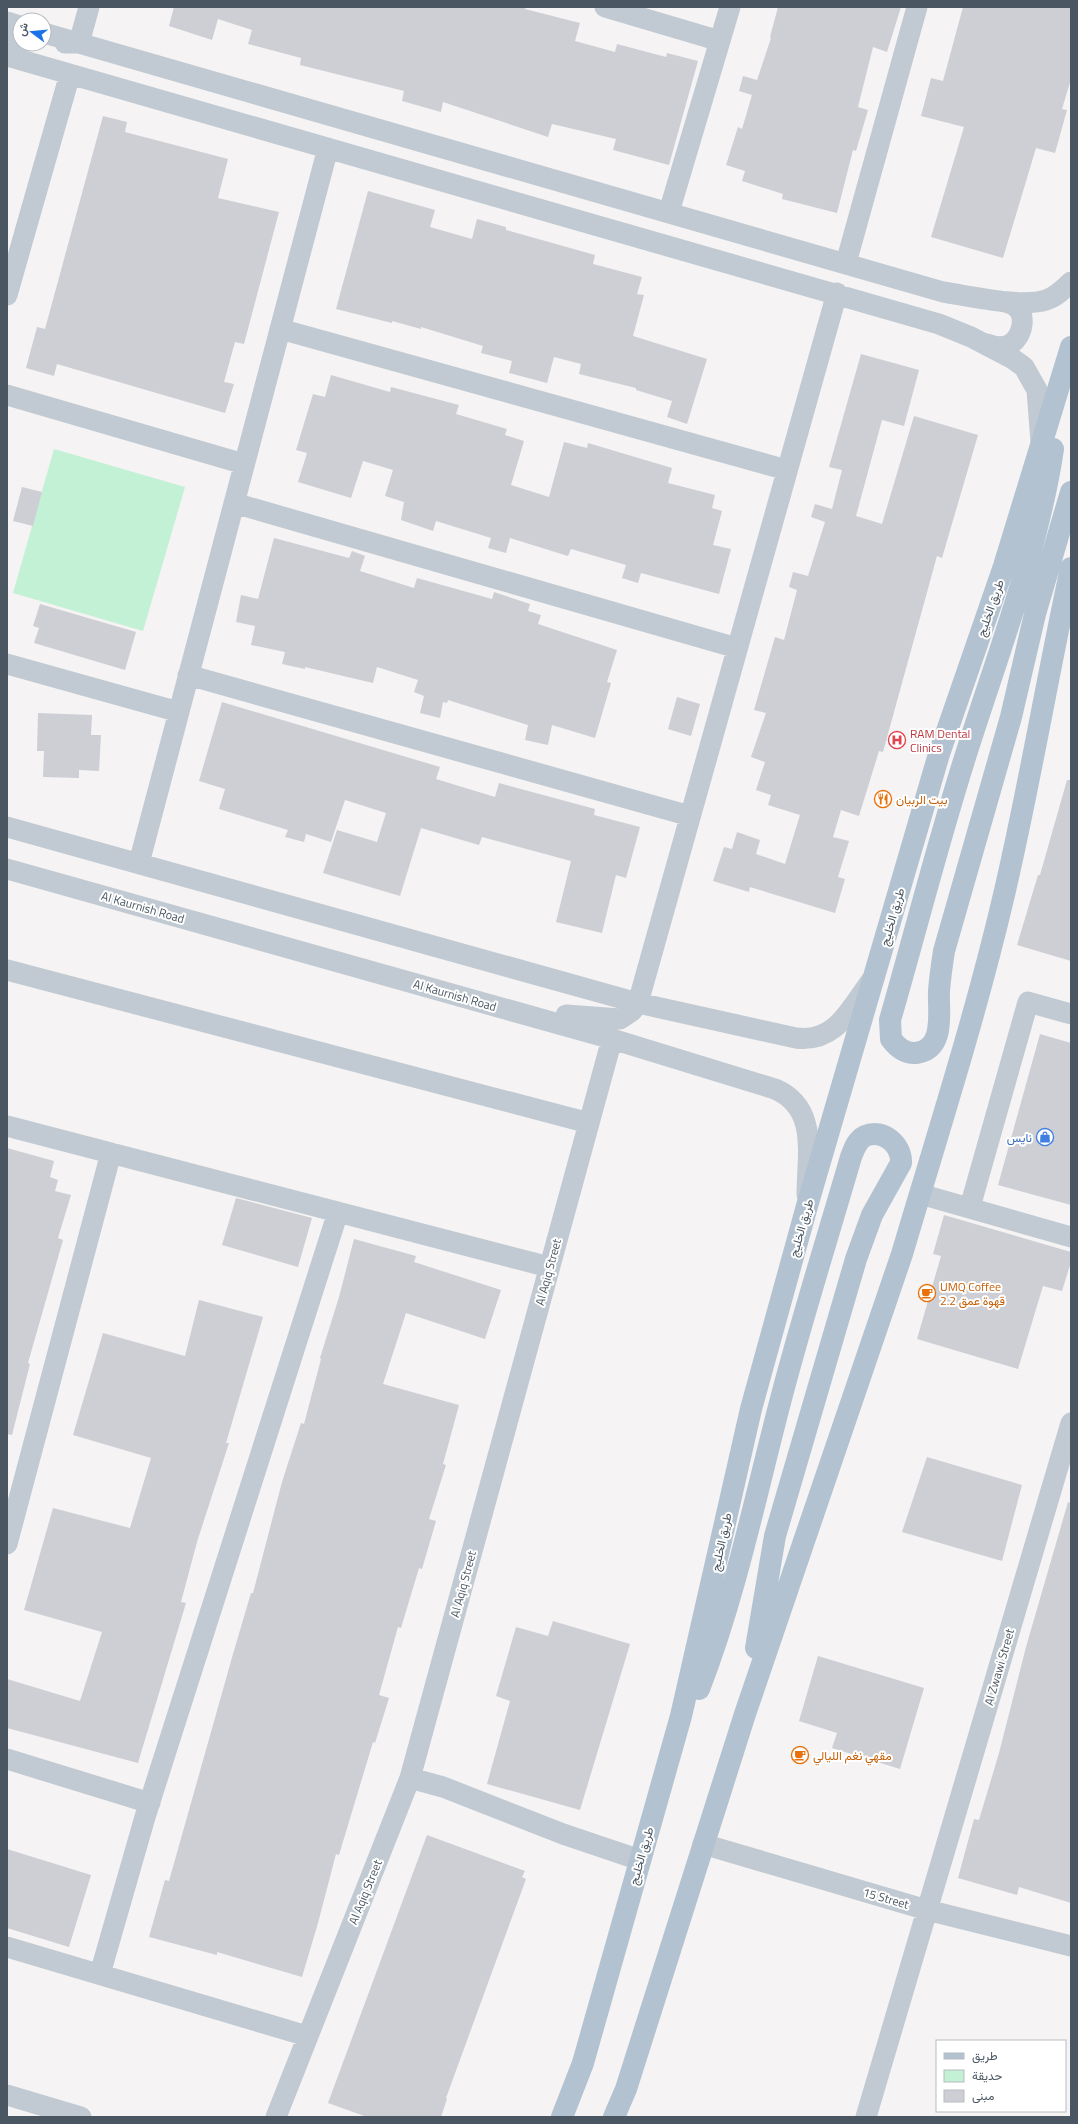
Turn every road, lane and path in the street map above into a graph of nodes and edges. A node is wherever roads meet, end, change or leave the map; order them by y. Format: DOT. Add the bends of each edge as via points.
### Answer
graph roads {
  1 [pos="89,7"];
  2 [pos="605,7"];
  3 [pos="730,7"];
  4 [pos="917,7"];
  5 [pos="52,35"];
  6 [pos="720,41"];
  7 [pos="52,43"];
  8 [pos="79,43"];
  9 [pos="7,56"];
  10 [pos="70,74"];
  11 [pos="328,148"];
  12 [pos="669,212"];
  13 [pos="846,262"];
  14 [pos="1071,282"];
  15 [pos="837,294"];
  16 [pos="7,295"];
  17 [pos="992,300"];
  18 [pos="280,329"];
  19 [pos="980,342"];
  20 [pos="1071,347"];
  21 [pos="1064,372"];
  22 [pos="7,395"];
  23 [pos="1041,449"];
  24 [pos="244,464"];
  25 [pos="787,470"];
  26 [pos="1071,492"];
  27 [pos="234,503"];
  28 [pos="1071,568"];
  29 [pos="737,648"];
  30 [pos="7,664"];
  31 [pos="188,675"];
  32 [pos="178,712"];
  33 [pos="690,816"];
  34 [pos="7,826"];
  35 [pos="138,863"];
  36 [pos="7,869"];
  37 [pos="7,970"];
  38 [pos="874,978"];
  39 [pos="638,1003"];
  40 [pos="487,1004"];
  41 [pos="1071,1014"];
  42 [pos="612,1039"];
  43 [pos="589,1123"];
  44 [pos="7,1126"];
  45 [pos="111,1153"];
  46 [pos="920,1194"];
  47 [pos="807,1206"];
  48 [pos="970,1207"];
  49 [pos="338,1212"];
  50 [pos="1071,1237"];
  51 [pos="549,1267"];
  52 [pos="1071,1423"];
  53 [pos="7,1544"];
  54 [pos="745,1714"];
  55 [pos="7,1759"];
  56 [pos="410,1778"];
  57 [pos="658,1794"];
  58 [pos="150,1803"];
  59 [pos="703,1844"];
  60 [pos="640,1860"];
  61 [pos="927,1910"];
  62 [pos="1071,1946"];
  63 [pos="7,1947"];
  64 [pos="100,1974"];
  65 [pos="307,2036"];
  66 [pos="626,2089"];
  67 [pos="7,2095"];
  68 [pos="81,2117"];
  69 [pos="276,2117"];
  70 [pos="562,2117"];
  71 [pos="614,2117"];
  72 [pos="618,2117"];
  73 [pos="866,2117"];
  1 -- 8 [label="street"];
  2 -- 6 [label="street"];
  3 -- 6 [label="street"];
  4 -- 13 [label="street"];
  5 -- 8 [label="street"];
  6 -- 12 [label="street"];
  7 -- 8 [label="street"];
  8 -- 12 [label="street"];
  9 -- 10 [label="street"];
  10 -- 11 [label="street"];
  10 -- 16 [label="street"];
  11 -- 15 [label="street"];
  11 -- 18 [label="street"];
  12 -- 13 [label="street"];
  13 -- 17 [label="street" via="943,292"];
  14 -- 17 [label="street" via="1060,293 1047,300 1033,303"];
  15 -- 19 [label="street" via="940,324"];
  15 -- 25 [label="street"];
  17 -- 19 [label="street" via="1015,306 1022,318 1021,330 1013,343 1006,346 992,346"];
  18 -- 24 [label="street"];
  18 -- 25 [label="street"];
  19 -- 23 [label="street" via="1013,359 1024,367 1031,379 1037,390"];
  20 -- 21 [label="main road, طريق الخليج"];
  21 -- 23 [label="main road, طريق الخليج"];
  21 -- 26 [label="main road" via="1046,490 962,766 890,1020 891,1039 903,1051 911,1053 925,1050 937,1037 939,984 944,951 1011,718 1035,614"];
  22 -- 24 [label="street"];
  23 -- 38 [label="main road, طريق الخليج" via="1004,566 939,754"];
  24 -- 27 [label="street"];
  25 -- 29 [label="street"];
  27 -- 29 [label="street"];
  27 -- 31 [label="street"];
  28 -- 46 [label="main road" via="1003,900"];
  29 -- 33 [label="street"];
  30 -- 32 [label="street"];
  31 -- 32 [label="street"];
  31 -- 33 [label="street"];
  32 -- 35 [label="street"];
  33 -- 39 [label="street"];
  34 -- 35 [label="street"];
  35 -- 39 [label="street"];
  36 -- 40 [label="street, Al Kaurnish Road"];
  37 -- 43 [label="street"];
  38 -- 39 [label="street" via="839,1025 825,1035 810,1040"];
  38 -- 47 [label="main road, طريق الخليج"];
  39 -- 40 [label="street" via="620,1019 584,1018"];
  40 -- 42 [label="street, Al Kaurnish Road"];
  41 -- 48 [label="street" via="1028,1002"];
  42 -- 43 [label="street, Al Aqiq Street"];
  42 -- 47 [label="street, Al Kaurnish Road" via="786,1094 800,1107 808,1127"];
  43 -- 51 [label="street, Al Aqiq Street"];
  44 -- 45 [label="street"];
  45 -- 49 [label="street"];
  45 -- 53 [label="street"];
  46 -- 48 [label="street"];
  46 -- 54 [label="main road" via="902,1254"];
  47 -- 57 [label="main road, طريق الخليج" via="751,1409 681,1716"];
  48 -- 50 [label="street"];
  49 -- 51 [label="street"];
  49 -- 58 [label="street"];
  51 -- 56 [label="street, Al Aqiq Street"];
  52 -- 61 [label="street, Al Zwawi Street"];
  54 -- 57 [label="main road" via="775,1536 862,1241 872,1216 901,1163 902,1155 894,1142 878,1135 865,1136 856,1145 851,1157 782,1394 754,1509 712,1657"];
  54 -- 59 [label="main road"];
  55 -- 58 [label="street"];
  56 -- 60 [label="street" via="443,1787 563,1834"];
  56 -- 65 [label="street, Al Aqiq Street"];
  57 -- 60 [label="main road, طريق الخليج"];
  58 -- 64 [label="street"];
  59 -- 61 [label="street, 15 Street"];
  59 -- 66 [label="main road"];
  60 -- 70 [label="main road, طريق الخليج" via="583,2063"];
  61 -- 62 [label="street, 15 Street"];
  61 -- 73 [label="street, Al Zwawi Street"];
  63 -- 64 [label="street"];
  64 -- 65 [label="street"];
  65 -- 69 [label="street, Al Aqiq Street"];
  66 -- 71 [label="main road"];
  66 -- 72 [label="main road"];
  67 -- 68 [label="street"];
}
